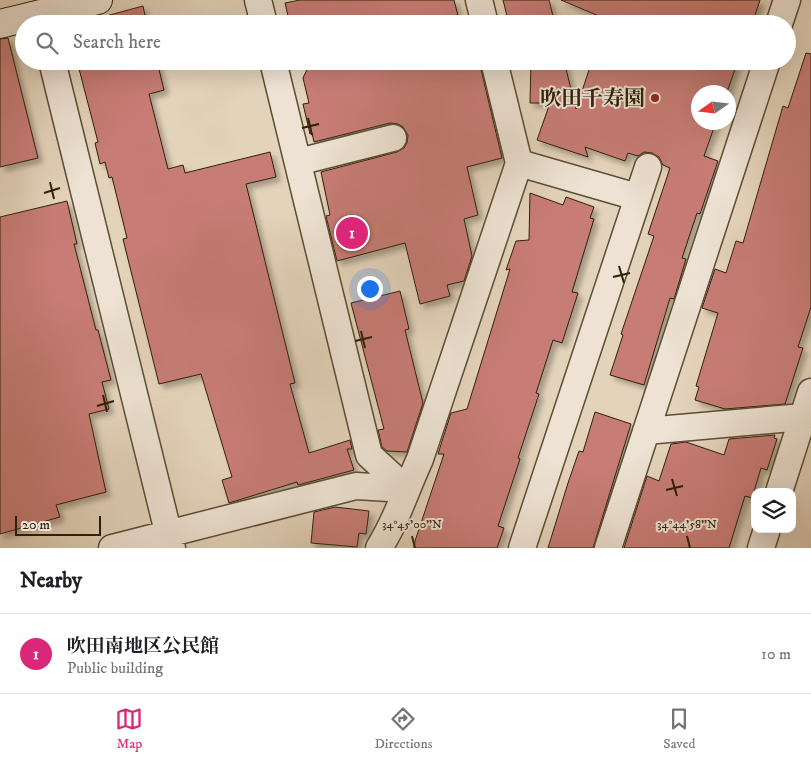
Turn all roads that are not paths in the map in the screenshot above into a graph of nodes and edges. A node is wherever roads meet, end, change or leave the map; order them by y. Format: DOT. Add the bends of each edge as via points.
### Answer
graph roads {
  1 [pos="98,0"];
  2 [pos="258,0"];
  3 [pos="479,0"];
  4 [pos="787,0"];
  5 [pos="40,13"];
  6 [pos="262,15"];
  7 [pos="483,15"];
  8 [pos="782,15"];
  9 [pos="15,20"];
  10 [pos="0,24"];
  11 [pos="54,70"];
  12 [pos="275,70"];
  13 [pos="496,70"];
  14 [pos="764,70"];
  15 [pos="393,138"];
  16 [pos="298,162"];
  17 [pos="519,163"];
  18 [pos="648,167"];
  19 [pos="637,197"];
  20 [pos="811,392"];
  21 [pos="803,417"];
  22 [pos="646,431"];
  23 [pos="780,488"];
  24 [pos="406,489"];
  25 [pos="766,533"];
  26 [pos="170,541"];
  27 [pos="112,548"];
  28 [pos="379,548"];
  29 [pos="522,548"];
  30 [pos="608,548"];
  31 [pos="761,548"];
  1 -- 5 [label="street"];
  2 -- 6 [label="street"];
  3 -- 7 [label="street"];
  4 -- 8 [label="street"];
  9 -- 10 [label="street"];
  11 -- 26 [label="street"];
  12 -- 16 [label="street"];
  13 -- 17 [label="street"];
  14 -- 22 [label="street"];
  15 -- 16 [label="street"];
  16 -- 24 [label="street" via="369,455"];
  17 -- 19 [label="street"];
  17 -- 24 [label="street" via="420,459"];
  18 -- 19 [label="street"];
  19 -- 29 [label="street"];
  20 -- 21 [label="street"];
  21 -- 22 [label="street"];
  21 -- 23 [label="street"];
  22 -- 30 [label="street"];
  24 -- 26 [label="street" via="356,486"];
  24 -- 28 [label="street" via="391,530"];
  25 -- 31 [label="street"];
  26 -- 27 [label="street"];
}
